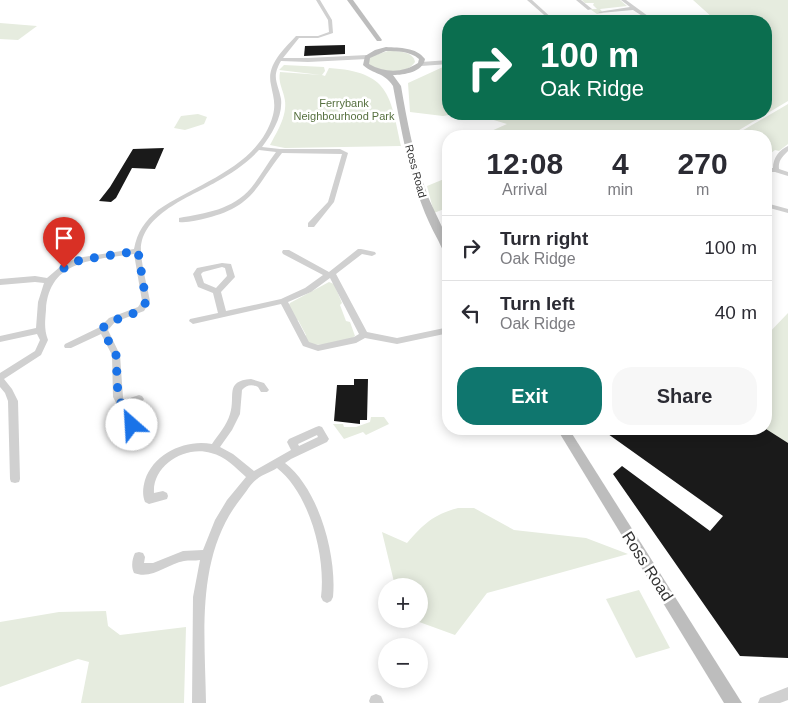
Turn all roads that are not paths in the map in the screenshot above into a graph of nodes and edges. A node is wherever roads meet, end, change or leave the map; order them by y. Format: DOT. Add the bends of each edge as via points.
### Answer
graph roads {
  1 [pos="318,0"];
  2 [pos="350,0"];
  3 [pos="529,0"];
  4 [pos="578,0"];
  5 [pos="624,0"];
  6 [pos="591,6"];
  7 [pos="635,8"];
  8 [pos="600,12"];
  9 [pos="546,15"];
  10 [pos="645,15"];
  11 [pos="379,40"];
  12 [pos="397,49"];
  13 [pos="377,51"];
  14 [pos="367,57"];
  15 [pos="280,59"];
  16 [pos="334,60"];
  17 [pos="421,61"];
  18 [pos="442,62"];
  19 [pos="366,64"];
  20 [pos="409,71"];
  21 [pos="384,72"];
  22 [pos="397,86"];
  23 [pos="258,148"];
  24 [pos="788,148"];
  25 [pos="280,151"];
  26 [pos="772,170"];
  27 [pos="776,170"];
  28 [pos="788,174"];
  29 [pos="772,207"];
  30 [pos="788,211"];
  31 [pos="182,220"];
  32 [pos="311,225"];
  33 [pos="442,237"];
  34 [pos="138,251"];
  35 [pos="286,252"];
  36 [pos="372,254"];
  37 [pos="330,274"];
  38 [pos="49,281"];
  39 [pos="0,282"];
  40 [pos="217,291"];
  41 [pos="283,301"];
  42 [pos="223,314"];
  43 [pos="193,322"];
  44 [pos="80,328"];
  45 [pos="102,329"];
  46 [pos="40,330"];
  47 [pos="442,331"];
  48 [pos="364,335"];
  49 [pos="88,336"];
  50 [pos="0,339"];
  51 [pos="68,346"];
  52 [pos="0,377"];
  53 [pos="0,381"];
  54 [pos="264,390"];
  55 [pos="139,399"];
  56 [pos="122,404"];
  57 [pos="132,425"];
  58 [pos="567,435"];
  59 [pos="214,449"];
  60 [pos="297,451"];
  61 [pos="278,463"];
  62 [pos="252,476"];
  63 [pos="15,479"];
  64 [pos="164,496"];
  65 [pos="207,555"];
  66 [pos="139,557"];
  67 [pos="328,597"];
  68 [pos="788,693"];
  69 [pos="199,703"];
  70 [pos="734,703"];
  71 [pos="765,703"];
  1 -- 15 [label="street" via="330,20 331,31 328,35 298,38"];
  2 -- 11 [label="main road"];
  3 -- 9 [label="street"];
  4 -- 6 [label="street"];
  5 -- 7 [label="street"];
  7 -- 8 [label="street"];
  7 -- 10 [label="street"];
  11 -- 12 [label="main road"];
  11 -- 13 [label="main road"];
  12 -- 13 [label="main road"];
  12 -- 17 [label="main road" via="412,52"];
  13 -- 14 [label="main road"];
  14 -- 16 [label="street"];
  14 -- 19 [label="main road"];
  15 -- 16 [label="street"];
  15 -- 23 [label="street" via="272,72 278,102 275,115"];
  16 -- 19 [label="street"];
  17 -- 18 [label="street"];
  17 -- 20 [label="main road"];
  19 -- 21 [label="main road"];
  20 -- 21 [label="main road"];
  20 -- 22 [label="main road" via="400,77"];
  21 -- 22 [label="main road"];
  22 -- 33 [label="main road, Ross Road" via="422,196"];
  23 -- 25 [label="street"];
  23 -- 34 [label="street" via="223,176 164,207 142,231"];
  24 -- 27 [label="street" via="777,158"];
  25 -- 31 [label="street" via="253,190 239,202 215,213"];
  25 -- 32 [label="street" via="332,150 345,154 331,202"];
  26 -- 27 [label="street"];
  27 -- 28 [label="street"];
  29 -- 30 [label="street"];
  34 -- 38 [label="street" via="80,260"];
  34 -- 45 [label="street" via="145,305 134,313 112,320"];
  35 -- 37 [label="street"];
  36 -- 37 [label="street" via="361,251"];
  37 -- 41 [label="street" via="308,290"];
  37 -- 48 [label="street"];
  38 -- 39 [label="street"];
  38 -- 46 [label="street" via="42,302"];
  40 -- 42 [label="street"];
  41 -- 42 [label="street"];
  41 -- 48 [label="street" via="306,344 311,347 356,340"];
  42 -- 43 [label="street"];
  44 -- 49 [label="street"];
  45 -- 49 [label="street"];
  45 -- 56 [label="street" via="116,355 118,397"];
  46 -- 50 [label="street"];
  46 -- 52 [label="street" via="44,340 38,353"];
  47 -- 48 [label="street" via="397,341"];
  49 -- 51 [label="street"];
  53 -- 63 [label="street" via="13,402"];
  54 -- 59 [label="street" via="256,382 238,387 235,414"];
  55 -- 56 [label="street"];
  56 -- 57 [label="street"];
  58 -- 70 [label="main road, Ross Road"];
  59 -- 62 [label="street"];
  59 -- 64 [label="street" via="183,450 165,459 151,476 148,491 150,499"];
  60 -- 61 [label="street"];
  61 -- 62 [label="street"];
  61 -- 67 [label="street" via="293,475 313,516 328,572"];
  62 -- 65 [label="street" via="219,523"];
  65 -- 66 [label="street" via="183,556 152,568 138,569"];
  65 -- 69 [label="street" via="199,597"];
  68 -- 71 [label="street"];
}
